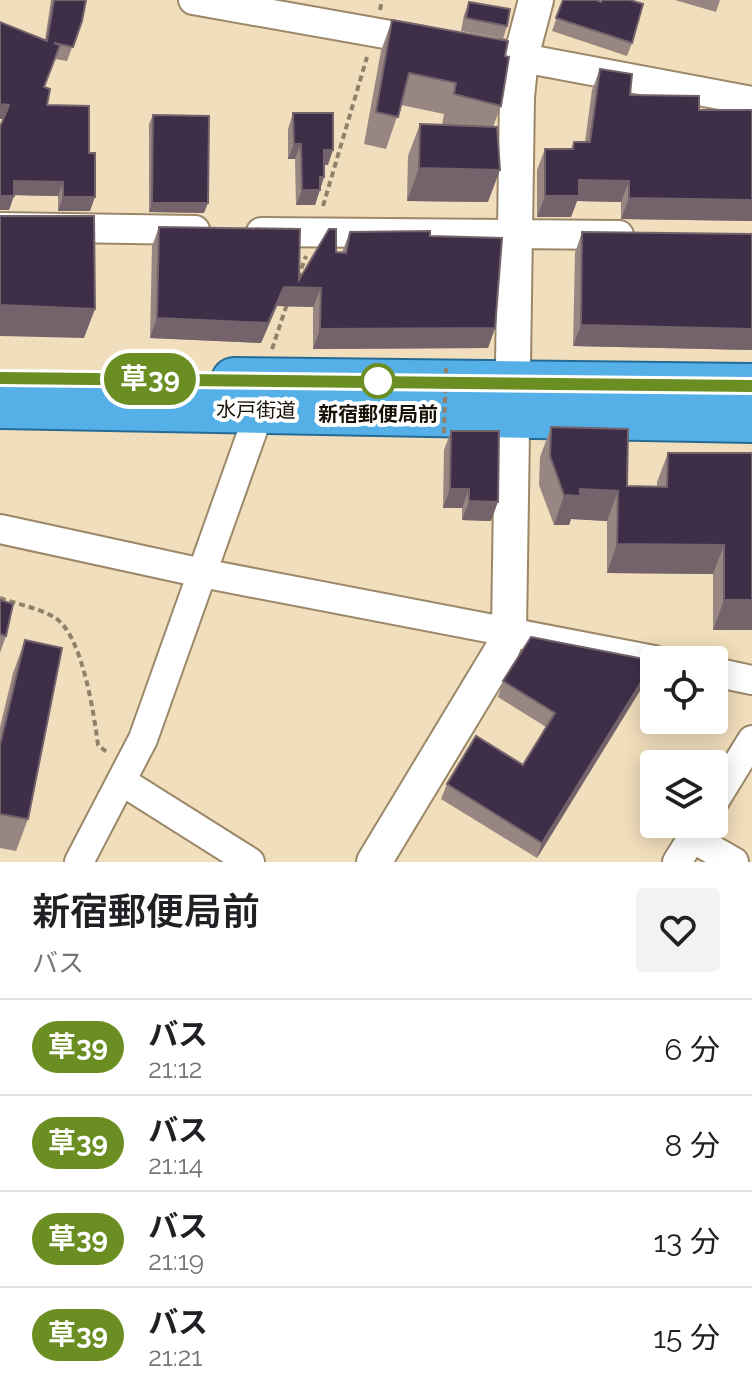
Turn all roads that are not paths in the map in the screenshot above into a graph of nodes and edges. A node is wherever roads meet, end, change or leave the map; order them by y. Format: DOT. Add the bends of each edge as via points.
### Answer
graph roads {
  1 [pos="193,0"];
  2 [pos="536,0"];
  3 [pos="248,5"];
  4 [pos="447,45"];
  5 [pos="477,50"];
  6 [pos="521,57"];
  7 [pos="752,101"];
  8 [pos="0,227"];
  9 [pos="515,233"];
  10 [pos="642,236"];
  11 [pos="0,378"];
  12 [pos="752,386"];
  13 [pos="513,400"];
  14 [pos="0,406"];
  15 [pos="260,410"];
  16 [pos="752,420"];
  17 [pos="0,529"];
  18 [pos="202,573"];
  19 [pos="509,631"];
  20 [pos="640,657"];
  21 [pos="728,675"];
  22 [pos="752,680"];
  23 [pos="752,740"];
  24 [pos="126,775"];
  25 [pos="728,779"];
  26 [pos="692,838"];
  27 [pos="705,838"];
  28 [pos="79,862"];
  29 [pos="250,862"];
  30 [pos="374,862"];
  31 [pos="677,862"];
  32 [pos="734,862"];
  1 -- 3 [label="street"];
  2 -- 6 [label="street"];
  3 -- 4 [label="street"];
  5 -- 6 [label="street"];
  6 -- 7 [label="street"];
  6 -- 9 [label="street"];
  8 -- 9 [label="street"];
  9 -- 10 [label="street"];
  9 -- 13 [label="street"];
  11 -- 13 [label="highway, 水戸街道"];
  12 -- 13 [label="highway, 水戸街道"];
  13 -- 15 [label="highway, 水戸街道"];
  13 -- 16 [label="highway, 水戸街道"];
  13 -- 19 [label="street"];
  14 -- 15 [label="highway, 水戸街道"];
  15 -- 18 [label="street"];
  17 -- 18 [label="street"];
  18 -- 19 [label="street"];
  18 -- 24 [label="street"];
  19 -- 20 [label="street"];
  19 -- 30 [label="street"];
  21 -- 22 [label="street"];
  23 -- 25 [label="street"];
  24 -- 28 [label="street"];
  24 -- 29 [label="street"];
  26 -- 31 [label="street"];
  27 -- 32 [label="street"];
}
